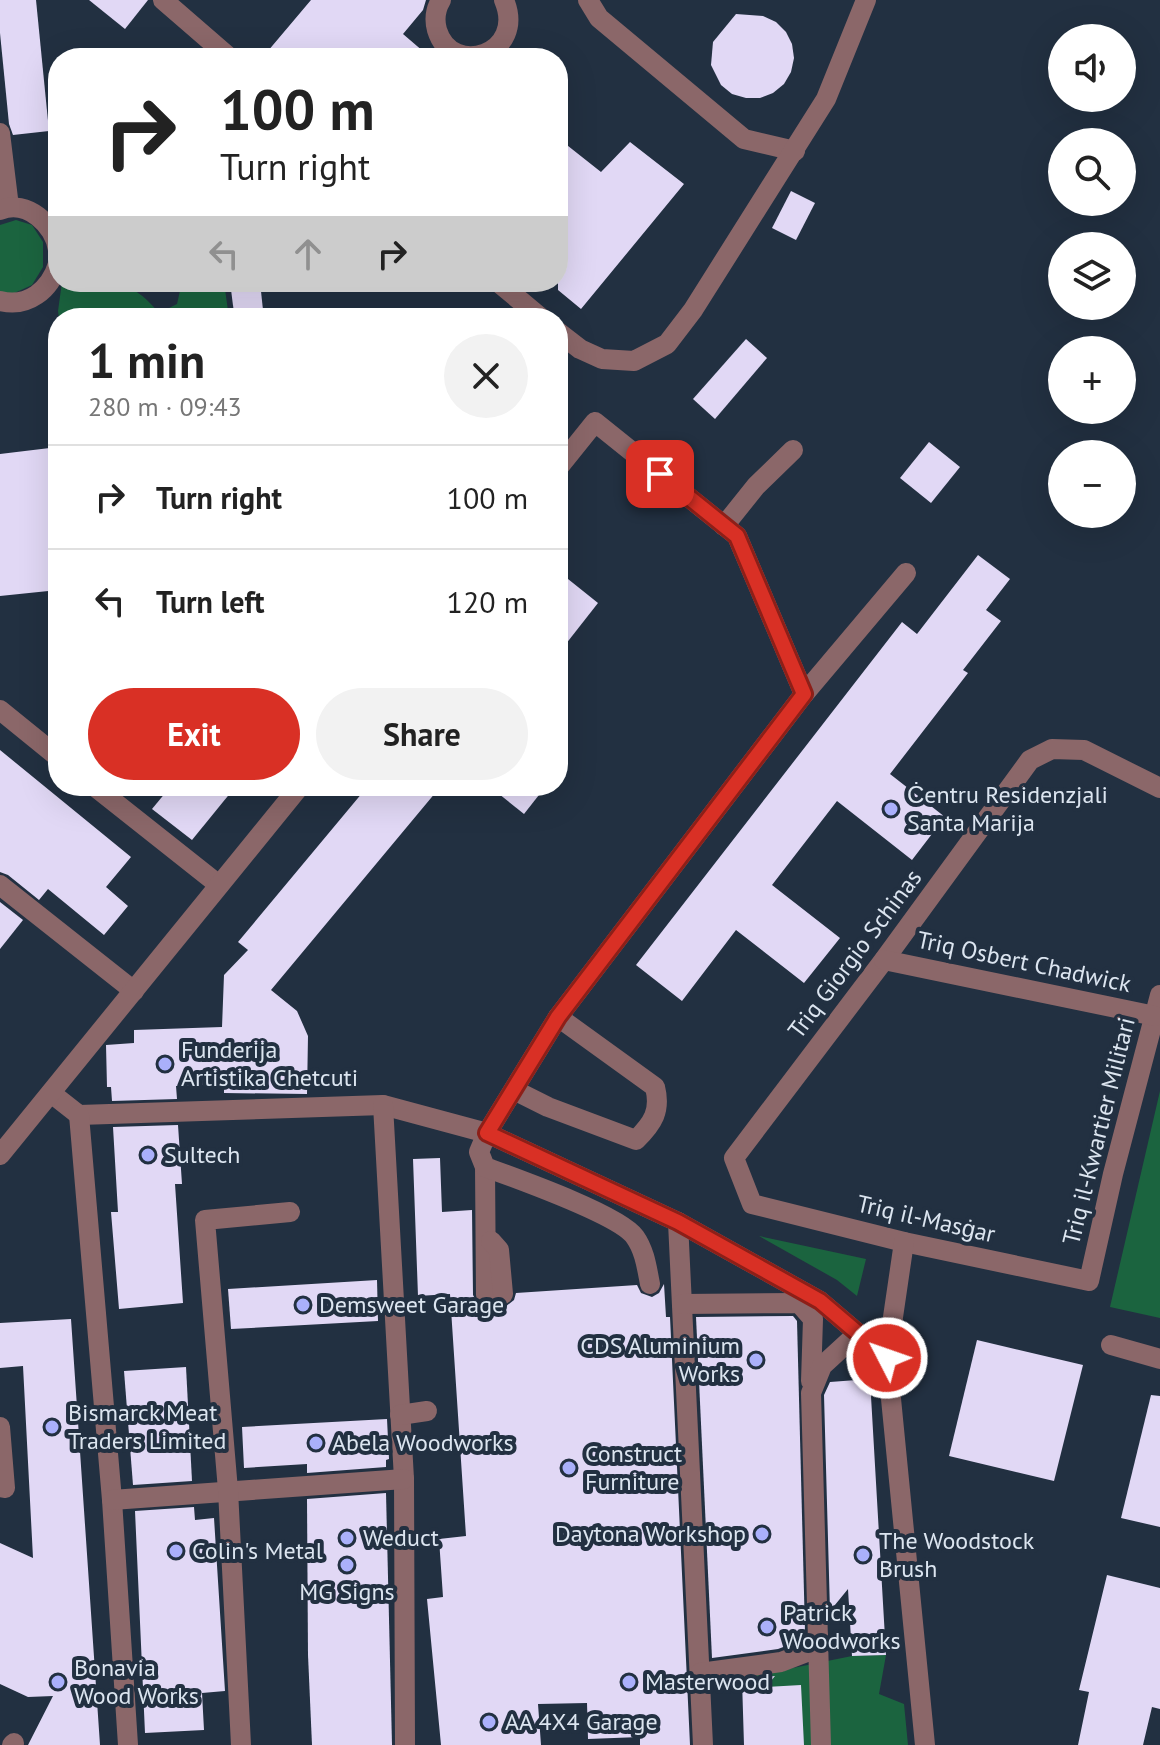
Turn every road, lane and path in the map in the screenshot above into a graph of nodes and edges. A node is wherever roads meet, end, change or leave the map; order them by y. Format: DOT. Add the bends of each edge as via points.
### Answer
graph roads {
  1 [pos="163,0"];
  2 [pos="441,0"];
  3 [pos="504,0"];
  4 [pos="588,0"];
  5 [pos="866,0"];
  6 [pos="213,48"];
  7 [pos="449,48"];
  8 [pos="496,48"];
  9 [pos="0,133"];
  10 [pos="795,151"];
  11 [pos="4,208"];
  12 [pos="48,224"];
  13 [pos="48,285"];
  14 [pos="510,292"];
  15 [pos="0,301"];
  16 [pos="529,308"];
  17 [pos="568,340"];
  18 [pos="793,450"];
  19 [pos="568,456"];
  20 [pos="724,526"];
  21 [pos="906,573"];
  22 [pos="804,694"];
  23 [pos="0,710"];
  24 [pos="48,749"];
  25 [pos="1160,788"];
  26 [pos="120,796"];
  27 [pos="292,796"];
  28 [pos="0,885"];
  29 [pos="219,885"];
  30 [pos="884,960"];
  31 [pos="134,991"];
  32 [pos="1160,995"];
  33 [pos="1155,1016"];
  34 [pos="558,1017"];
  35 [pos="514,1090"];
  36 [pos="51,1093"];
  37 [pos="383,1105"];
  38 [pos="79,1115"];
  39 [pos="487,1133"];
  40 [pos="0,1155"];
  41 [pos="485,1167"];
  42 [pos="752,1204"];
  43 [pos="290,1212"];
  44 [pos="678,1222"];
  45 [pos="904,1242"];
  46 [pos="1089,1281"];
  47 [pos="650,1284"];
  48 [pos="494,1294"];
  49 [pos="682,1304"];
  50 [pos="858,1333"];
  51 [pos="1111,1345"];
  52 [pos="887,1358"];
  53 [pos="1160,1359"];
  54 [pos="811,1393"];
  55 [pos="427,1411"];
  56 [pos="400,1415"];
  57 [pos="0,1427"];
  58 [pos="404,1479"];
  59 [pos="0,1487"];
  60 [pos="228,1490"];
  61 [pos="112,1500"];
  62 [pos="818,1636"];
  63 [pos="700,1673"];
  64 [pos="128,1745"];
  65 [pos="241,1745"];
  66 [pos="405,1745"];
  67 [pos="703,1745"];
  68 [pos="821,1745"];
  69 [pos="925,1745"];
  1 -- 6 [label="street"];
  2 -- 7 [label="street" via="435,21"];
  3 -- 8 [label="street" via="509,29"];
  4 -- 10 [label="street" via="599,18 744,139"];
  5 -- 10 [label="street" via="826,99"];
  9 -- 11 [label="street"];
  10 -- 17 [label="street" via="667,344 634,361 602,359"];
  11 -- 12 [label="street" via="36,214"];
  13 -- 15 [label="street" via="31,299"];
  14 -- 16 [label="street"];
  18 -- 20 [label="street"];
  19 -- 20 [label="street" via="595,422"];
  20 -- 22 [label="street" via="737,536"];
  21 -- 22 [label="street"];
  22 -- 34 [label="street"];
  23 -- 24 [label="street"];
  25 -- 30 [label="street, Triq Giorgio Schinas" via="1084,750 1052,749 1030,760"];
  26 -- 29 [label="street"];
  27 -- 29 [label="street"];
  28 -- 31 [label="street"];
  29 -- 31 [label="street"];
  30 -- 33 [label="street, Triq Osbert Chadwick"];
  30 -- 42 [label="street, Triq Giorgio Schinas" via="734,1158"];
  31 -- 36 [label="street"];
  32 -- 33 [label="street, Triq il-Kwartier Militari"];
  33 -- 46 [label="street, Triq il-Kwartier Militari"];
  34 -- 35 [label="street"];
  34 -- 35 [label="street" via="655,1087 659,1104 651,1125 636,1140"];
  35 -- 39 [label="street"];
  36 -- 38 [label="street"];
  36 -- 40 [label="street"];
  37 -- 38 [label="street"];
  37 -- 39 [label="street"];
  37 -- 56 [label="street"];
  38 -- 61 [label="street"];
  39 -- 41 [label="street" via="479,1152"];
  39 -- 44 [label="street"];
  41 -- 47 [label="street" via="598,1213 635,1235"];
  41 -- 48 [label="street"];
  42 -- 45 [label="street, Triq il-Masġar"];
  43 -- 60 [label="street" via="205,1220"];
  44 -- 49 [label="street"];
  44 -- 50 [label="street" via="820,1301"];
  45 -- 46 [label="street, Triq il-Masġar"];
  45 -- 52 [label="street"];
  49 -- 54 [label="street" via="799,1303 813,1319"];
  49 -- 63 [label="street"];
  50 -- 52 [label="street"];
  50 -- 54 [label="street" via="822,1366"];
  51 -- 53 [label="street"];
  52 -- 69 [label="street"];
  54 -- 62 [label="street"];
  55 -- 56 [label="street"];
  56 -- 58 [label="street"];
  57 -- 59 [label="street" via="5,1488"];
  58 -- 60 [label="street"];
  58 -- 66 [label="street"];
  60 -- 61 [label="street"];
  60 -- 65 [label="street"];
  61 -- 64 [label="street"];
  62 -- 63 [label="street" via="807,1652 781,1662"];
  62 -- 68 [label="street"];
  63 -- 67 [label="street"];
}
